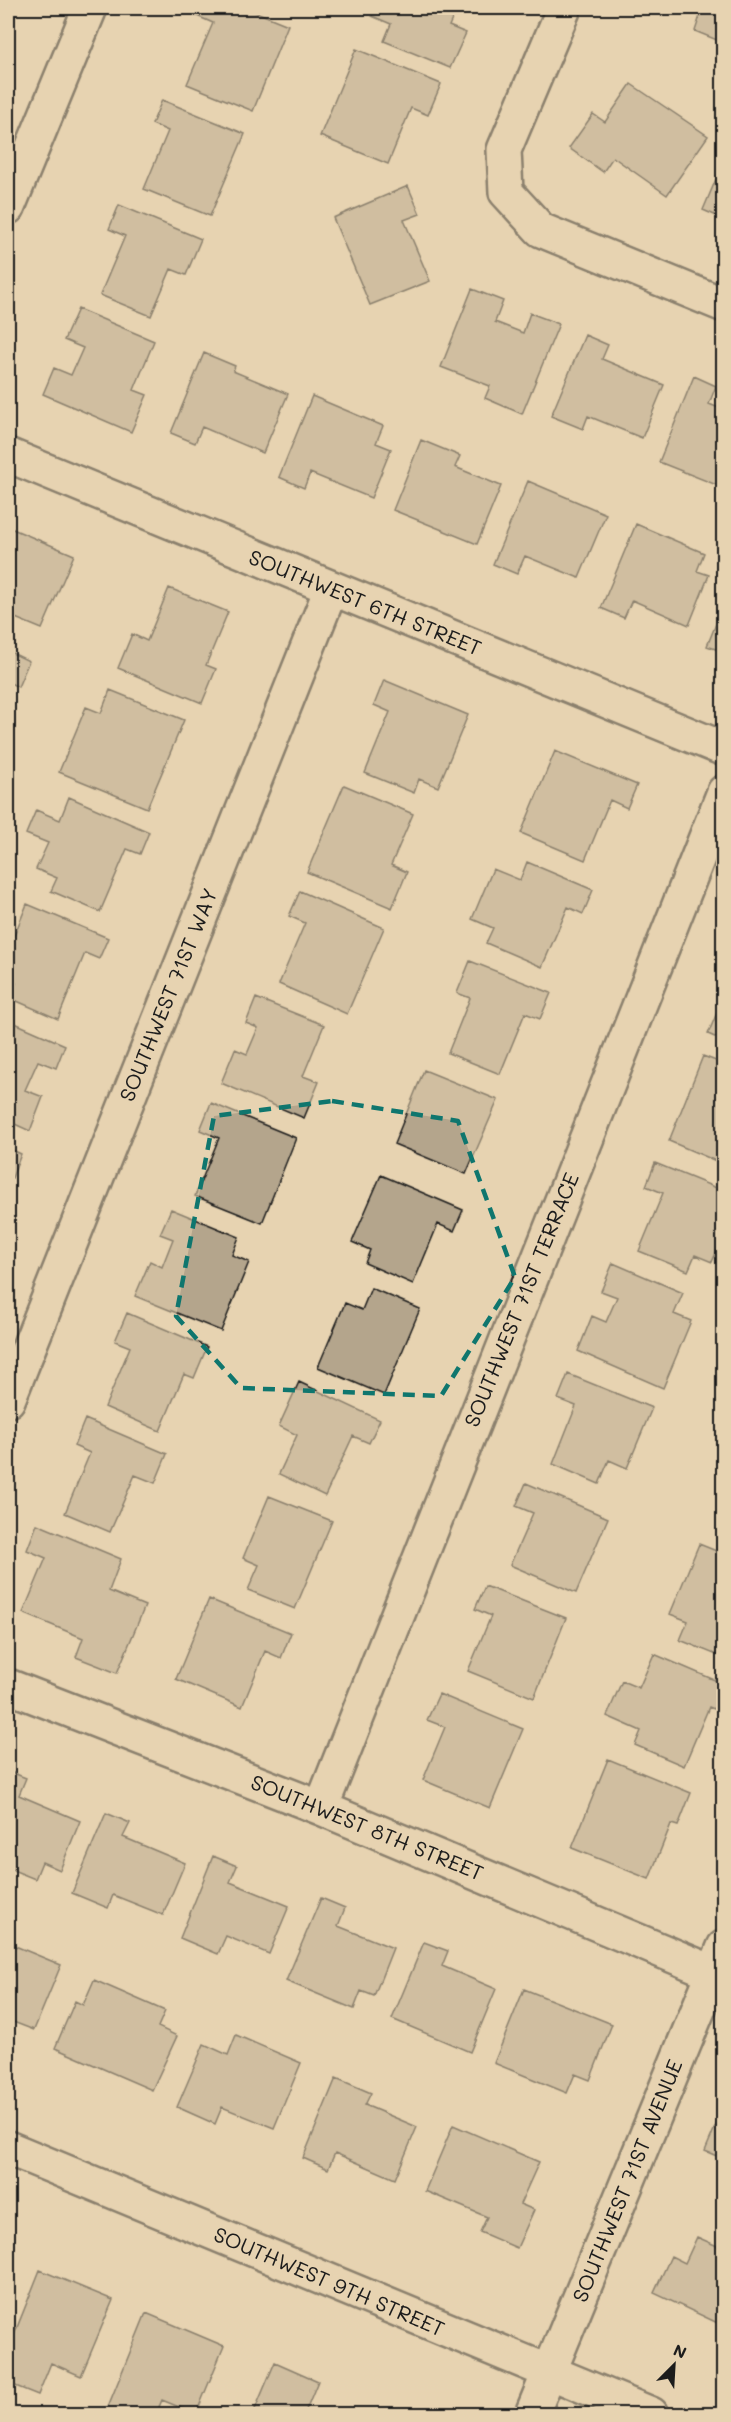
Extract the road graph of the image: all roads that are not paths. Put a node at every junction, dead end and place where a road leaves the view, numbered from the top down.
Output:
1 (90, 8) edge
2 (564, 8) edge
3 (8, 207) edge
4 (723, 305) edge
5 (8, 455) edge
6 (331, 589) junction
7 (723, 749) edge
8 (723, 792) edge
9 (8, 1400) edge
10 (8, 1686) edge
11 (321, 1808) junction
12 (720, 1965) edge
13 (8, 2148) edge
14 (549, 2373) junction
15 (532, 2415) edge
16 (651, 2415) edge

1 - 3 street
2 - 4 street
5 - 6 street, SOUTHWEST 6TH STREET
6 - 7 street, SOUTHWEST 6TH STREET
6 - 9 street, SOUTHWEST 71ST WAY
8 - 11 street, SOUTHWEST 71ST TERRACE
10 - 11 street, SOUTHWEST 8TH STREET
11 - 12 street, SOUTHWEST 8TH STREET
12 - 14 street, SOUTHWEST 71ST AVENUE
13 - 14 street, SOUTHWEST 9TH STREET
14 - 15 street, SOUTHWEST 71ST AVENUE
14 - 16 street, SOUTHWEST 9TH STREET

